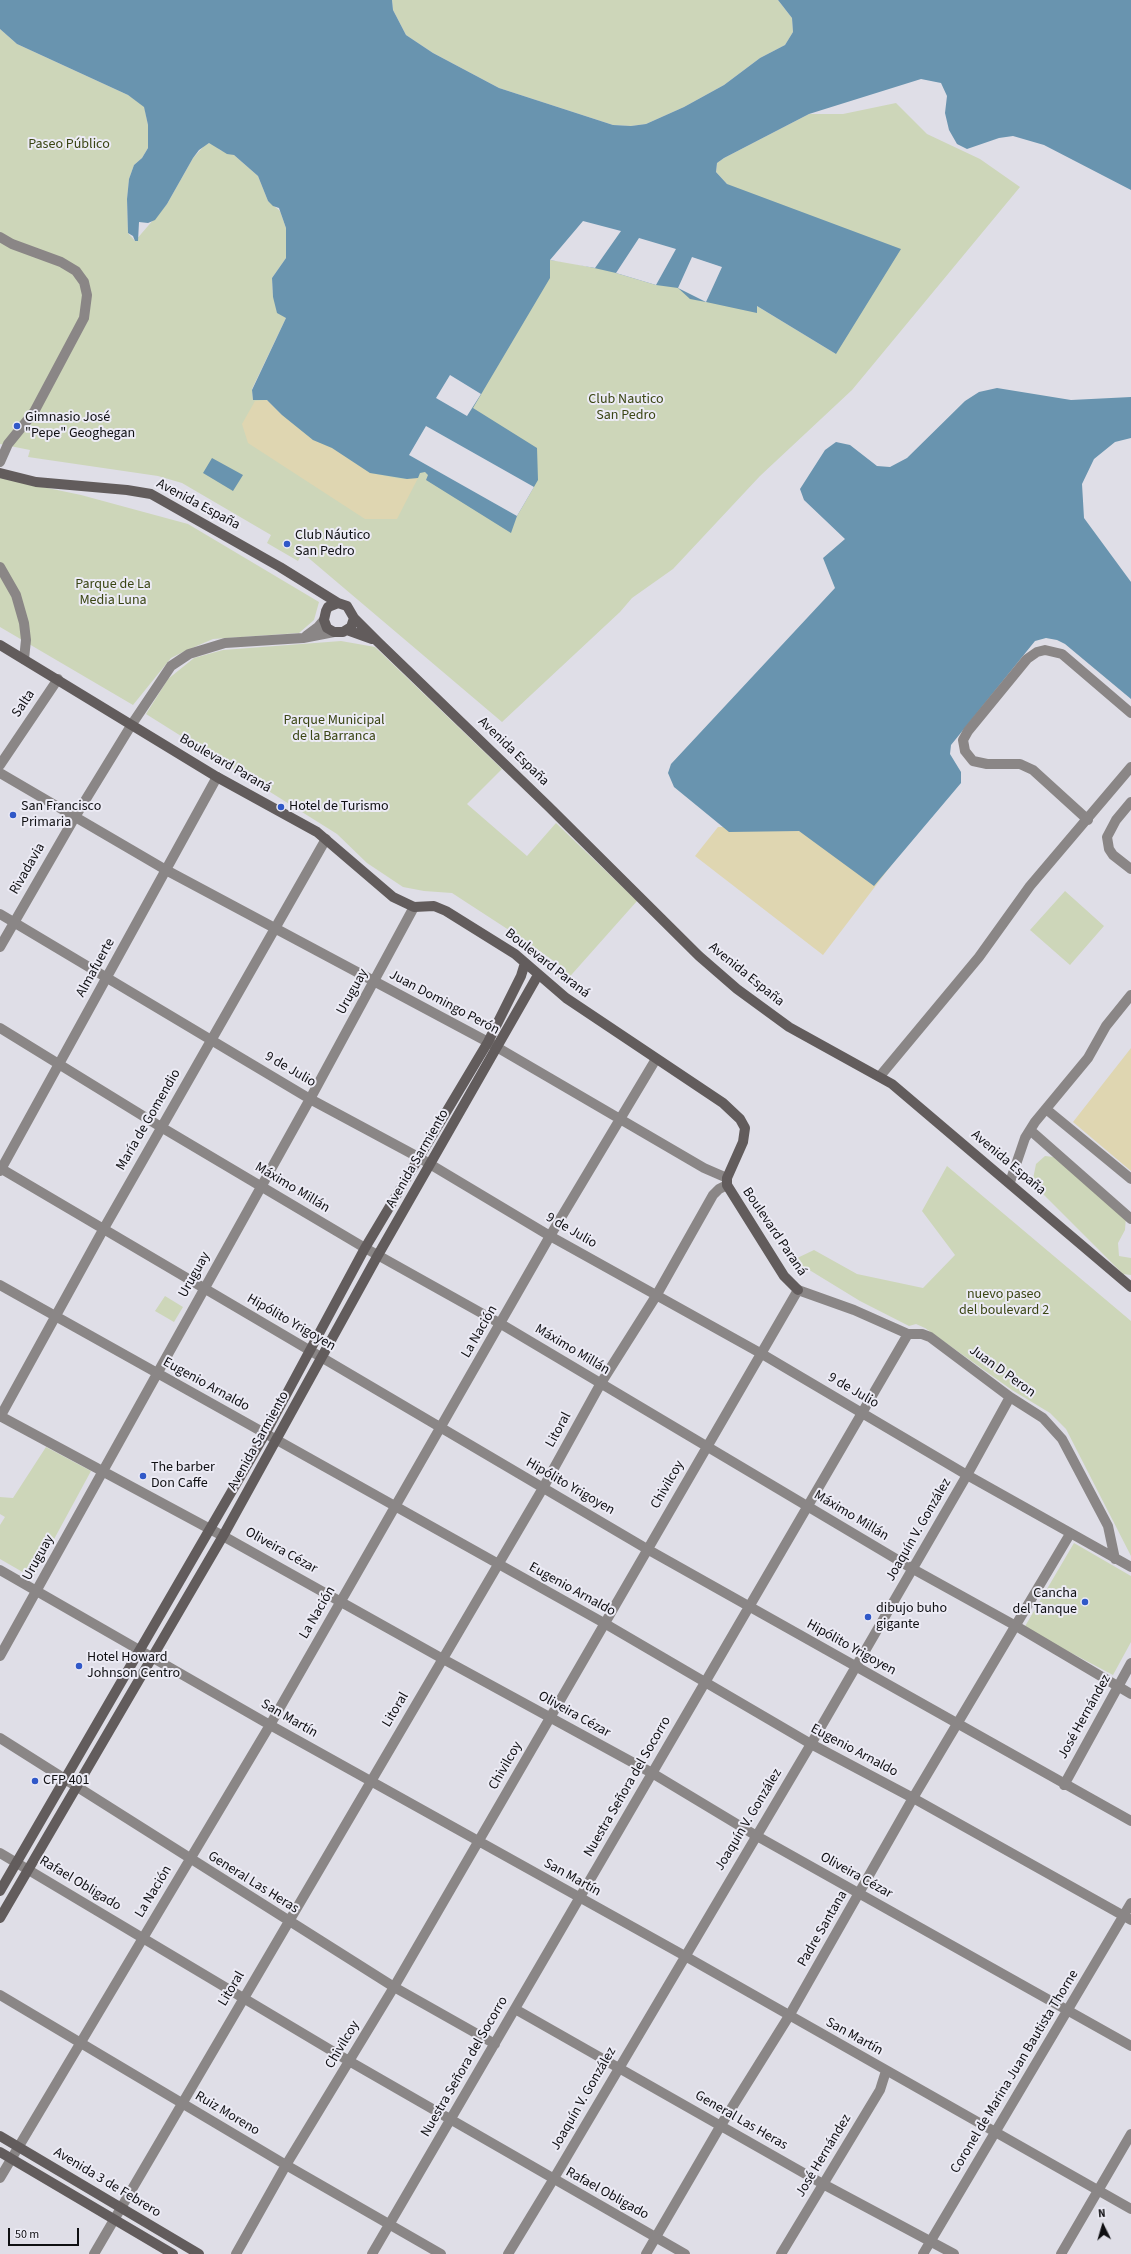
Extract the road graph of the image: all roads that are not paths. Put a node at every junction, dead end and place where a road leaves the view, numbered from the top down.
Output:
1 (0, 237) edge
2 (4, 442) edge
3 (0, 462) edge
4 (0, 472) edge
5 (0, 567) edge
6 (333, 605) junction
7 (354, 618) junction
8 (324, 620) junction
9 (347, 630) junction
10 (334, 632) junction
11 (303, 638) junction
12 (378, 642) junction
13 (0, 645) edge
14 (24, 659) junction
15 (58, 679) junction
16 (1131, 713) edge
17 (132, 724) junction
18 (0, 765) edge
19 (1131, 767) edge
20 (0, 773) edge
21 (217, 777) junction
22 (1131, 802) edge
23 (75, 817) junction
24 (1088, 820) junction
25 (326, 839) junction
26 (166, 870) junction
27 (1131, 870) edge
28 (414, 907) junction
29 (0, 914) edge
30 (14, 922) junction
31 (275, 927) junction
32 (0, 947) edge
33 (525, 963) junction
34 (538, 975) junction
35 (107, 977) junction
36 (375, 981) junction
37 (1131, 995) edge
38 (0, 1028) edge
39 (211, 1041) junction
40 (488, 1042) junction
41 (497, 1047) junction
42 (656, 1059) junction
43 (59, 1064) junction
44 (880, 1076) junction
45 (310, 1099) junction
46 (1046, 1109) junction
47 (619, 1119) junction
48 (161, 1127) junction
49 (1030, 1130) junction
50 (418, 1157) junction
51 (430, 1165) junction
52 (0, 1169) edge
53 (1131, 1179) edge
54 (727, 1182) junction
55 (1010, 1182) junction
56 (260, 1185) junction
57 (1131, 1219) edge
58 (103, 1230) junction
59 (550, 1236) junction
60 (365, 1248) junction
61 (378, 1255) junction
62 (0, 1285) edge
63 (1131, 1287) edge
64 (204, 1289) junction
65 (798, 1290) junction
66 (656, 1296) junction
67 (56, 1316) junction
68 (501, 1324) junction
69 (908, 1334) junction
70 (310, 1350) junction
71 (762, 1354) junction
72 (322, 1357) junction
73 (156, 1373) junction
74 (601, 1383) junction
75 (1010, 1397) junction
76 (861, 1412) junction
77 (0, 1416) edge
78 (441, 1428) junction
79 (265, 1434) junction
80 (276, 1440) junction
81 (706, 1447) junction
82 (103, 1473) junction
83 (967, 1475) junction
84 (543, 1488) junction
85 (394, 1506) junction
86 (807, 1506) junction
87 (210, 1528) junction
88 (1070, 1534) junction
89 (223, 1536) junction
90 (647, 1549) junction
91 (1115, 1558) junction
92 (498, 1565) junction
93 (1131, 1567) edge
94 (913, 1569) junction
95 (0, 1570) edge
96 (37, 1590) junction
97 (341, 1600) junction
98 (748, 1606) junction
99 (604, 1623) junction
100 (1016, 1626) junction
101 (141, 1650) junction
102 (0, 1656) edge
103 (153, 1656) junction
104 (443, 1659) junction
105 (1131, 1662) edge
106 (856, 1666) junction
107 (705, 1681) junction
108 (1118, 1687) junction
109 (1131, 1694) edge
110 (550, 1717) junction
111 (956, 1724) junction
112 (270, 1725) junction
113 (0, 1738) edge
114 (811, 1744) junction
115 (652, 1773) junction
116 (66, 1779) junction
117 (370, 1781) junction
118 (1064, 1785) junction
119 (76, 1787) junction
120 (913, 1798) junction
121 (1131, 1821) edge
122 (755, 1836) junction
123 (479, 1842) junction
124 (0, 1853) edge
125 (190, 1860) junction
126 (16, 1863) junction
127 (28, 1870) junction
128 (0, 1891) edge
129 (859, 1894) junction
130 (580, 1898) junction
131 (1131, 1903) edge
132 (0, 1918) edge
133 (1127, 1918) edge
134 (289, 1922) junction
135 (142, 1938) junction
136 (685, 1956) junction
137 (394, 1987) junction
138 (0, 1995) edge
139 (243, 1997) junction
140 (515, 2009) junction
141 (1069, 2010) junction
142 (789, 2016) junction
143 (81, 2042) junction
144 (495, 2044) junction
145 (1131, 2046) edge
146 (349, 2061) junction
147 (618, 2068) junction
148 (886, 2071) junction
149 (182, 2102) junction
150 (451, 2119) junction
151 (721, 2125) junction
152 (995, 2133) junction
153 (1131, 2134) edge
154 (0, 2136) edge
155 (18, 2147) junction
156 (0, 2152) edge
157 (11, 2159) junction
158 (286, 2165) junction
159 (0, 2178) edge
160 (553, 2180) junction
161 (823, 2184) junction
162 (1098, 2190) junction
163 (121, 2209) junction
164 (1131, 2209) edge
165 (114, 2220) junction
166 (389, 2225) junction
167 (655, 2238) junction
168 (930, 2241) junction
169 (94, 2254) edge
170 (173, 2254) edge
171 (199, 2254) edge
172 (236, 2254) edge
173 (372, 2254) edge
174 (441, 2254) edge
175 (508, 2254) edge
176 (646, 2254) edge
177 (685, 2254) edge
178 (781, 2254) edge
179 (923, 2254) edge
180 (954, 2254) edge
181 (1061, 2254) edge

1 - 2 street
2 - 3 street
4 - 6 main road, Avenida España
5 - 14 street
6 - 7 main road, Avenida España
6 - 8 main road
7 - 9 main road
7 - 12 main road, Avenida España
8 - 10 main road
8 - 11 street
9 - 10 main road, Avenida España
9 - 12 main road, Avenida España
10 - 11 street
11 - 17 street, Rivadavia
12 - 44 main road, Avenida España
13 - 14 main road, Boulevard Paraná
14 - 15 main road, Boulevard Paraná
15 - 17 main road, Boulevard Paraná
15 - 18 street, Salta
16 - 24 street
17 - 21 main road, Boulevard Paraná
17 - 23 street, Rivadavia
19 - 24 street
20 - 23 street, Juan Domingo Perón
21 - 25 main road, Boulevard Paraná
21 - 26 street, Almafuerte
22 - 27 street
23 - 26 street, Juan Domingo Perón
23 - 30 street, Rivadavia
24 - 44 street
25 - 28 main road, Boulevard Paraná
25 - 31 street, María de Gomendio
26 - 31 street, Juan Domingo Perón
26 - 35 street, Almafuerte
28 - 33 main road, Boulevard Paraná
28 - 36 street, Uruguay
29 - 30 street, 9 de Julio
30 - 32 street, Rivadavia
30 - 35 street, 9 de Julio
31 - 36 street, Juan Domingo Perón
31 - 39 street, María de Gomendio
33 - 34 main road, Boulevard Paraná
33 - 40 main road, Avenida Sarmiento
34 - 41 main road, Avenida Sarmiento
34 - 42 main road, Boulevard Paraná
35 - 39 street, 9 de Julio
35 - 43 street, Almafuerte
36 - 40 street, Juan Domingo Perón
36 - 45 street, Uruguay
37 - 46 street
38 - 43 street, Máximo Millán
39 - 45 street, 9 de Julio
39 - 48 street, María de Gomendio
40 - 41 street, Juan Domingo Perón
40 - 50 main road, Avenida Sarmiento
41 - 47 street, Juan Domingo Perón
41 - 51 main road, Avenida Sarmiento
42 - 47 street, La Nación
42 - 54 main road, Boulevard Paraná
43 - 48 street, Máximo Millán
43 - 52 street, Almafuerte
44 - 55 main road, Avenida España
45 - 50 street, 9 de Julio
45 - 56 street, Uruguay
46 - 49 street
46 - 53 street
47 - 54 street, Juan Domingo Perón
47 - 59 street, La Nación
48 - 56 street, Máximo Millán
48 - 58 street, María de Gomendio
49 - 55 street
49 - 57 street
50 - 51 street, 9 de Julio
50 - 60 main road, Avenida Sarmiento
51 - 59 street, 9 de Julio
51 - 61 main road, Avenida Sarmiento
52 - 58 street, Hipólito Yrigoyen
54 - 65 main road, Boulevard Paraná
54 - 66 street, Litoral
55 - 63 main road, Avenida España
56 - 60 street, Máximo Millán
56 - 64 street, Uruguay
58 - 64 street, Hipólito Yrigoyen
58 - 67 street, María de Gomendio
59 - 66 street, 9 de Julio
59 - 68 street, La Nación
60 - 61 street, Máximo Millán
60 - 70 main road, Avenida Sarmiento
61 - 68 street, Máximo Millán
61 - 72 main road, Avenida Sarmiento
62 - 67 street, Eugenio Arnaldo
64 - 70 street, Hipólito Yrigoyen
64 - 73 street, Uruguay
65 - 69 street, Juan D Peron
65 - 71 street, Chivilcoy
66 - 71 street, 9 de Julio
66 - 74 street, Litoral
67 - 73 street, Eugenio Arnaldo
67 - 77 street, María de Gomendio
68 - 74 street, Máximo Millán
68 - 78 street, La Nación
69 - 75 street, Juan D Peron
69 - 76 street, Nuestra Señora del Socorro
70 - 72 street, Hipólito Yrigoyen
70 - 79 main road, Avenida Sarmiento
71 - 76 street, 9 de Julio
71 - 81 street, Chivilcoy
72 - 78 street, Hipólito Yrigoyen
72 - 80 main road, Avenida Sarmiento
73 - 79 street, Eugenio Arnaldo
73 - 82 street, Uruguay
74 - 81 street, Máximo Millán
74 - 84 street, Litoral
75 - 83 street, Joaquín V. González
75 - 91 street, Juan D Peron
76 - 83 street, 9 de Julio
76 - 86 street, Nuestra Señora del Socorro
77 - 82 street, Oliveira Cézar
78 - 84 street, Hipólito Yrigoyen
78 - 85 street, La Nación
79 - 80 street, Eugenio Arnaldo
79 - 87 main road, Avenida Sarmiento
80 - 85 street, Eugenio Arnaldo
80 - 89 main road, Avenida Sarmiento
81 - 86 street, Máximo Millán
81 - 90 street, Chivilcoy
82 - 87 street, Oliveira Cézar
82 - 96 street, Uruguay
83 - 88 street, 9 de Julio
83 - 94 street, Joaquín V. González
84 - 90 street, Hipólito Yrigoyen
84 - 92 street, Litoral
85 - 92 street, Eugenio Arnaldo
85 - 97 street, La Nación
86 - 94 street, Máximo Millán
86 - 98 street, Nuestra Señora del Socorro
87 - 89 street, Oliveira Cézar
87 - 101 main road, Avenida Sarmiento
88 - 91 street, 9 de Julio
88 - 100 street, Padre Santana
89 - 97 street, Oliveira Cézar
89 - 103 main road, Avenida Sarmiento
90 - 98 street, Hipólito Yrigoyen
90 - 99 street, Chivilcoy
91 - 93 street, 9 de Julio
92 - 99 street, Eugenio Arnaldo
92 - 104 street, Litoral
94 - 100 street, Máximo Millán
94 - 106 street, Joaquín V. González
95 - 96 street, San Martín
96 - 101 street, San Martín
96 - 102 street, Uruguay
97 - 104 street, Oliveira Cézar
97 - 112 street, La Nación
98 - 106 street, Hipólito Yrigoyen
98 - 107 street, Nuestra Señora del Socorro
99 - 107 street, Eugenio Arnaldo
99 - 110 street, Chivilcoy
100 - 108 street, Máximo Millán
100 - 111 street, Padre Santana
101 - 103 street, San Martín
101 - 116 main road, Avenida Sarmiento
103 - 112 street, San Martín
103 - 119 main road, Avenida Sarmiento
104 - 110 street, Oliveira Cézar
104 - 117 street, Litoral
105 - 108 street, José Hernández
106 - 111 street, Hipólito Yrigoyen
106 - 114 street, Joaquín V. González
107 - 114 street, Eugenio Arnaldo
107 - 115 street, Nuestra Señora del Socorro
108 - 109 street, Máximo Millán
108 - 118 street, José Hernández
110 - 115 street, Oliveira Cézar
110 - 123 street, Chivilcoy
111 - 118 street, Hipólito Yrigoyen
111 - 120 street, Padre Santana
112 - 117 street, San Martín
112 - 125 street, La Nación
113 - 116 street, General Las Heras
114 - 120 street, Eugenio Arnaldo
114 - 122 street, Joaquín V. González
115 - 122 street, Oliveira Cézar
115 - 130 street, Nuestra Señora del Socorro
116 - 119 street, General Las Heras
116 - 126 main road, Avenida Sarmiento
117 - 123 street, San Martín
117 - 134 street, Litoral
118 - 121 street, Hipólito Yrigoyen
119 - 125 street, General Las Heras
119 - 127 main road, Avenida Sarmiento
120 - 129 street, Padre Santana
120 - 133 street, Eugenio Arnaldo
122 - 129 street, Oliveira Cézar
122 - 136 street, Joaquín V. González
123 - 130 street, San Martín
123 - 137 street, Chivilcoy
124 - 126 street, Rafael Obligado
125 - 134 street, General Las Heras
125 - 135 street, La Nación
126 - 127 street, Rafael Obligado
126 - 128 main road, Avenida Sarmiento
127 - 132 main road, Avenida Sarmiento
127 - 135 street, Rafael Obligado
129 - 141 street, Oliveira Cézar
129 - 142 street, Padre Santana
130 - 136 street, San Martín
130 - 140 street, Nuestra Señora del Socorro
131 - 133 street, Coronel de Marina Juan Bautista Thorne
133 - 141 street, Coronel de Marina Juan Bautista Thorne
134 - 137 street, General Las Heras
134 - 139 street, Litoral
135 - 139 street, Rafael Obligado
135 - 143 street, La Nación
136 - 142 street, San Martín
136 - 147 street, Joaquín V. González
137 - 144 street, General Las Heras
137 - 146 street, Chivilcoy
138 - 143 street, Ruiz Moreno
139 - 146 street, Rafael Obligado
139 - 149 street, Litoral
140 - 144 street, Nuestra Señora del Socorro
140 - 147 street, General Las Heras
141 - 145 street, Oliveira Cézar
141 - 152 street, Coronel de Marina Juan Bautista Thorne
142 - 148 street, San Martín
142 - 151 street, Padre Santana
143 - 149 street, Ruiz Moreno
143 - 155 street, La Nación
144 - 150 street, Nuestra Señora del Socorro
146 - 150 street, Rafael Obligado
146 - 158 street, Chivilcoy
147 - 151 street, General Las Heras
147 - 160 street, Joaquín V. González
148 - 152 street, San Martín
148 - 161 street, José Hernández
149 - 158 street, Ruiz Moreno
149 - 163 street, Litoral
150 - 160 street, Rafael Obligado
150 - 166 street, Nuestra Señora del Socorro
151 - 161 street, General Las Heras
151 - 167 street, Padre Santana
152 - 162 street, San Martín
152 - 168 street, Coronel de Marina Juan Bautista Thorne
153 - 162 street
154 - 155 main road, Avenida 3 de Febrero
155 - 157 street, La Nación
155 - 163 main road, Avenida 3 de Febrero
156 - 157 main road, Avenida 3 de Febrero
157 - 159 street, La Nación
157 - 165 main road, Avenida 3 de Febrero
158 - 166 street, Ruiz Moreno
158 - 172 street, Chivilcoy
160 - 167 street, Rafael Obligado
160 - 175 street, Joaquín V. González
161 - 168 street, General Las Heras
161 - 178 street, José Hernández
162 - 164 street, San Martín
162 - 181 street
163 - 165 street, Litoral
163 - 171 main road, Avenida 3 de Febrero
165 - 169 street, Litoral
165 - 170 main road, Avenida 3 de Febrero
166 - 173 street, Nuestra Señora del Socorro
166 - 174 street, Ruiz Moreno
167 - 176 street, Padre Santana
167 - 177 street, Rafael Obligado
168 - 179 street, Coronel de Marina Juan Bautista Thorne
168 - 180 street, General Las Heras

